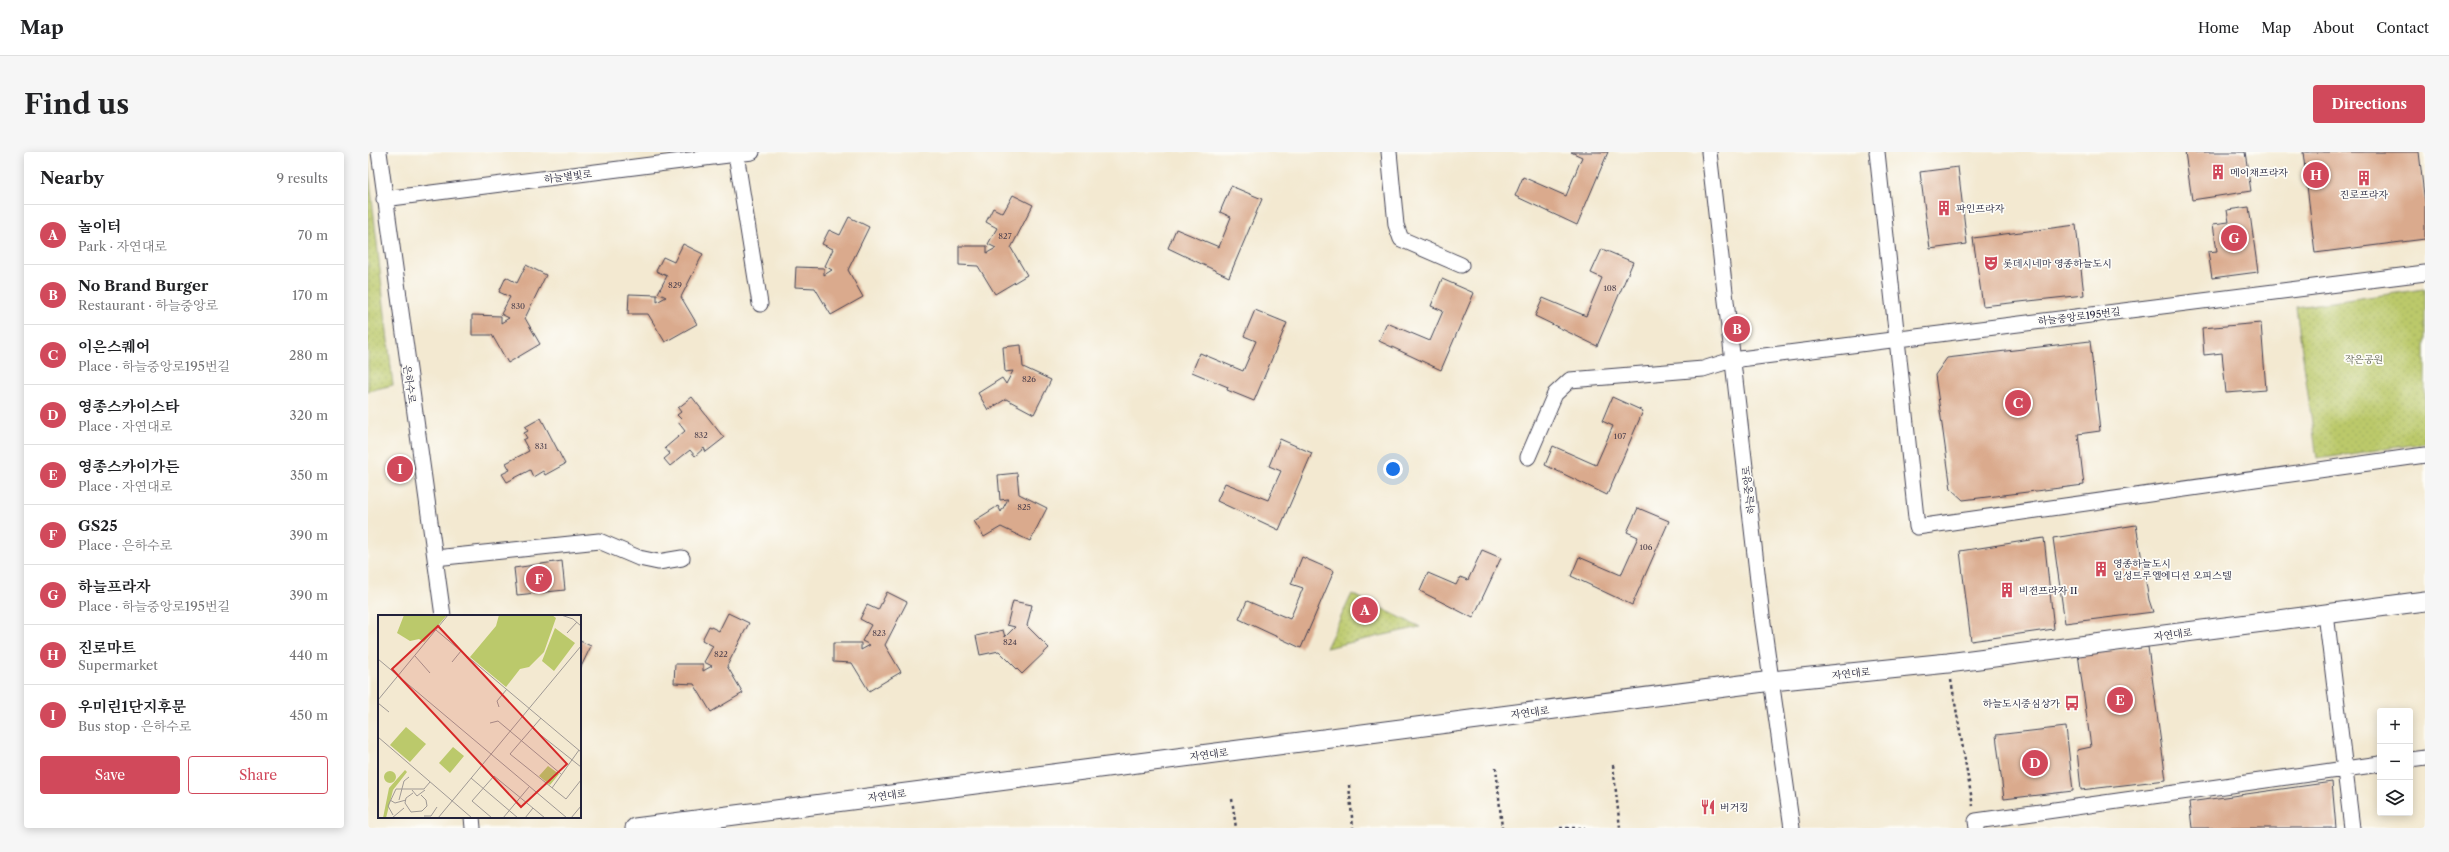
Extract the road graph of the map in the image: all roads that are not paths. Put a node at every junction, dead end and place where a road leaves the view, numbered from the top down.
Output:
1 (379, 152) edge
2 (752, 152) edge
3 (1389, 152) edge
4 (1709, 152) edge
5 (1881, 153) edge
6 (736, 154) junction
7 (384, 199) junction
8 (1461, 265) dead end
9 (2425, 273) edge
10 (760, 304) dead end
11 (1897, 339) junction
12 (1732, 360) junction
13 (2425, 455) edge
14 (1528, 456) dead end
15 (435, 558) junction
16 (682, 558) dead end
17 (2425, 601) edge
18 (2326, 614) junction
19 (443, 615) edge
20 (1772, 681) junction
21 (2425, 758) edge
22 (2413, 760) edge
23 (2377, 764) edge
24 (2344, 769) junction
25 (472, 818) edge
26 (1976, 824) edge
27 (473, 828) edge
28 (635, 828) edge
29 (1792, 828) edge
30 (2352, 828) edge

1 - 7 street, 은하수로
2 - 6 street, 하늘별빛로
3 - 8 street
4 - 12 street, 하늘중앙로
5 - 11 street
6 - 7 street, 하늘별빛로
6 - 10 street
7 - 15 street, 은하수로
9 - 11 street, 하늘중앙로195번길
11 - 12 street, 하늘중앙로195번길
11 - 13 street
12 - 14 street, 하늘중앙로195번길
12 - 20 street, 하늘중앙로
15 - 16 street
15 - 19 street, 은하수로
17 - 18 main road, 자연대로
18 - 20 main road, 자연대로
18 - 24 street
20 - 28 main road, 자연대로
20 - 29 street, 하늘중앙로
21 - 22 street
23 - 24 street
24 - 26 street
24 - 30 street
25 - 27 street

